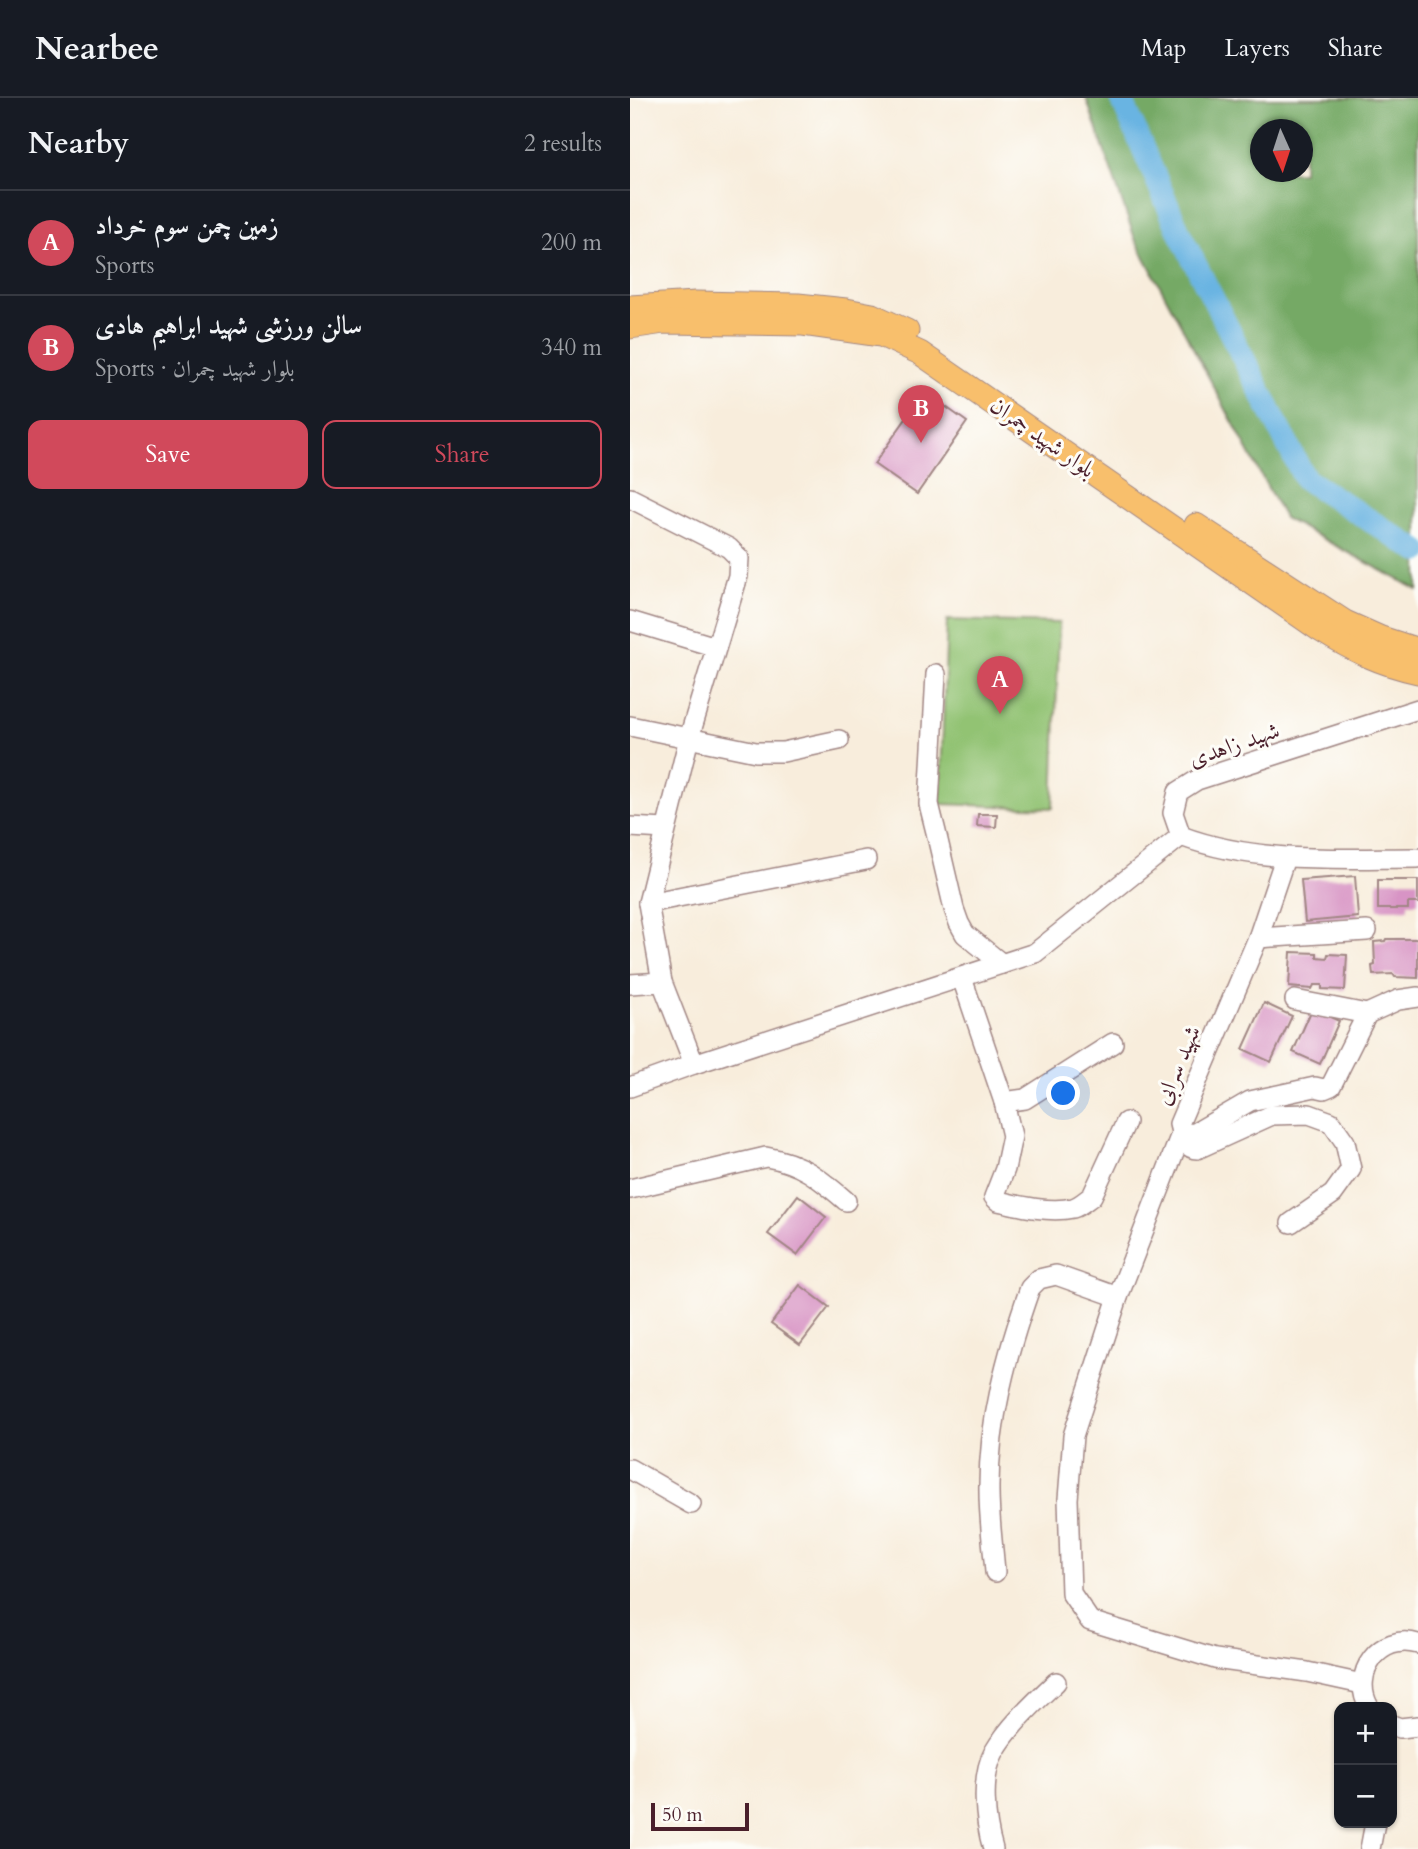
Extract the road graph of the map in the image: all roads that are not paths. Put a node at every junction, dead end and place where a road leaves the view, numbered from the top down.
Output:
1 (630, 307) edge
2 (630, 327) edge
3 (630, 498) edge
4 (630, 621) edge
5 (716, 647) junction
6 (1418, 650) edge
7 (1418, 672) edge
8 (936, 674) dead end
9 (1418, 709) edge
10 (630, 726) edge
11 (689, 738) junction
12 (839, 740) dead end
13 (630, 827) edge
14 (664, 829) junction
15 (1181, 836) junction
16 (1285, 858) junction
17 (1418, 858) edge
18 (866, 860) dead end
19 (648, 903) junction
20 (1367, 931) dead end
21 (1258, 938) junction
22 (1002, 964) junction
23 (962, 978) junction
24 (662, 982) junction
25 (630, 984) edge
26 (1418, 997) edge
27 (1295, 1000) dead end
28 (1367, 1014) junction
29 (1112, 1043) dead end
30 (694, 1064) junction
31 (630, 1087) edge
32 (1004, 1102) junction
33 (1126, 1122) dead end
34 (1181, 1134) junction
35 (630, 1189) edge
36 (846, 1201) dead end
37 (1291, 1223) dead end
38 (1118, 1297) junction
39 (630, 1469) edge
40 (691, 1504) dead end
41 (995, 1572) dead end
42 (1418, 1644) edge
43 (1056, 1682) dead end
44 (1362, 1684) junction
45 (1367, 1702) edge
46 (1418, 1726) edge
47 (1397, 1727) edge
48 (1374, 1828) edge
49 (993, 1849) edge
50 (1370, 1849) edge

1 - 6 main road, بلوار شهید چمران
2 - 7 main road, بلوار شهید چمران
3 - 5 street
4 - 5 street
5 - 11 street
8 - 22 street
9 - 15 street, شهید زاهدی
10 - 11 street
11 - 12 street
11 - 14 street
13 - 14 street
14 - 19 street
15 - 16 street
15 - 22 street
16 - 17 street
16 - 21 street, شهید سرابی
18 - 19 street
19 - 24 street
20 - 21 street
21 - 34 street, شهید سرابی
22 - 23 street
23 - 30 street
23 - 32 street
24 - 25 street
24 - 30 street
26 - 28 street
27 - 28 street
28 - 34 street, شهید سرابی
29 - 32 street
30 - 31 street
32 - 33 street
34 - 37 street
34 - 38 street
35 - 36 street
38 - 41 street
38 - 44 street
39 - 40 street
42 - 44 street
43 - 49 street
44 - 45 street
46 - 47 street
48 - 50 street

